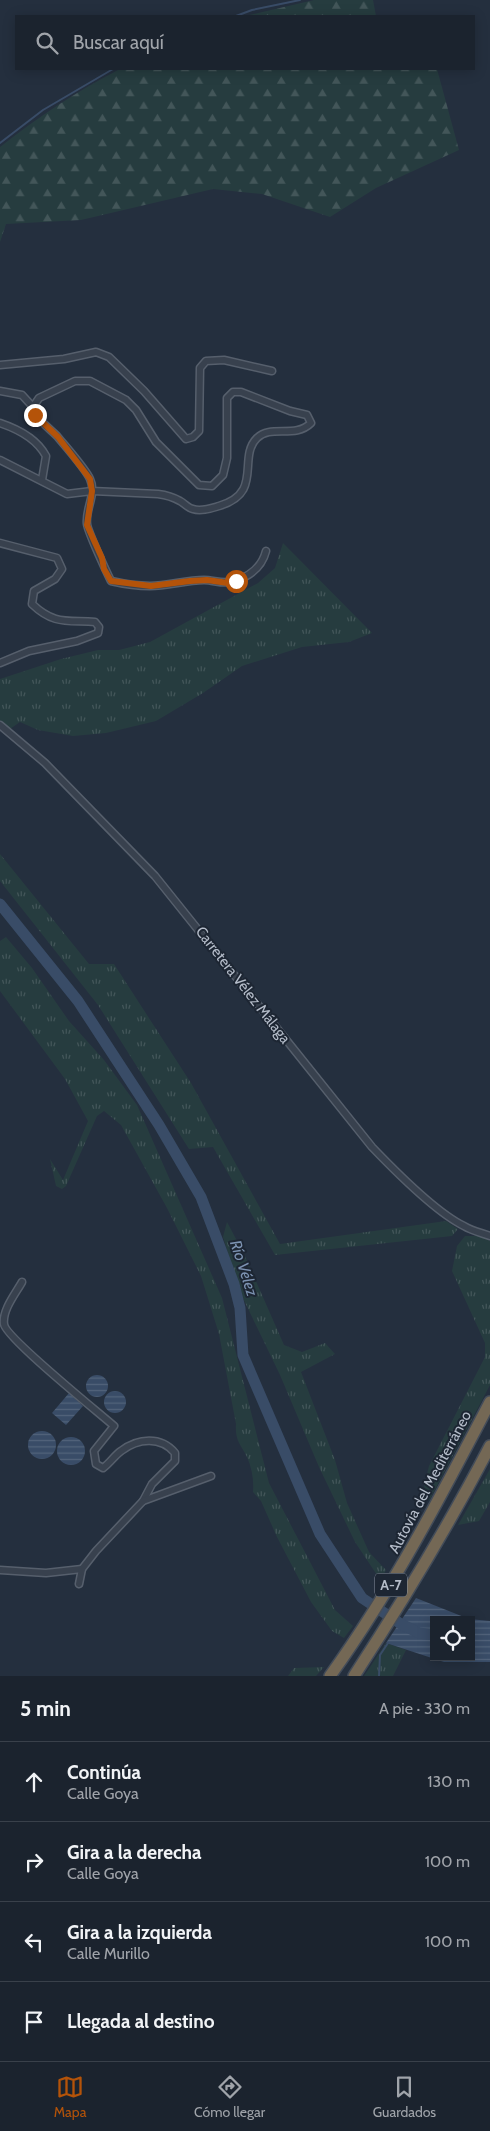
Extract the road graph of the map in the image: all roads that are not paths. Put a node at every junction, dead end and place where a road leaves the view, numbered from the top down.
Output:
1 (0, 365) edge
2 (272, 371) dead end
3 (0, 391) edge
4 (33, 407) junction
5 (0, 423) edge
6 (0, 460) edge
7 (42, 480) junction
8 (92, 491) junction
9 (0, 543) edge
10 (266, 551) dead end
11 (0, 663) edge
12 (0, 725) edge
13 (490, 1236) edge
14 (22, 1282) dead end
15 (490, 1402) edge
16 (490, 1446) edge
17 (211, 1476) dead end
18 (144, 1501) junction
19 (82, 1569) junction
20 (0, 1570) edge
21 (79, 1584) dead end
22 (332, 1673) edge
23 (354, 1676) edge

1 - 2 street
3 - 4 street
4 - 8 street
4 - 8 street
5 - 7 street
6 - 7 street
7 - 8 street
8 - 10 street
9 - 11 street
12 - 13 street, Carretera Vélez Málaga
14 - 18 street
15 - 22 highway, Autovía del Mediterráneo / A-7
16 - 23 highway, A-7
17 - 18 street
18 - 19 street
19 - 20 street
19 - 21 street

